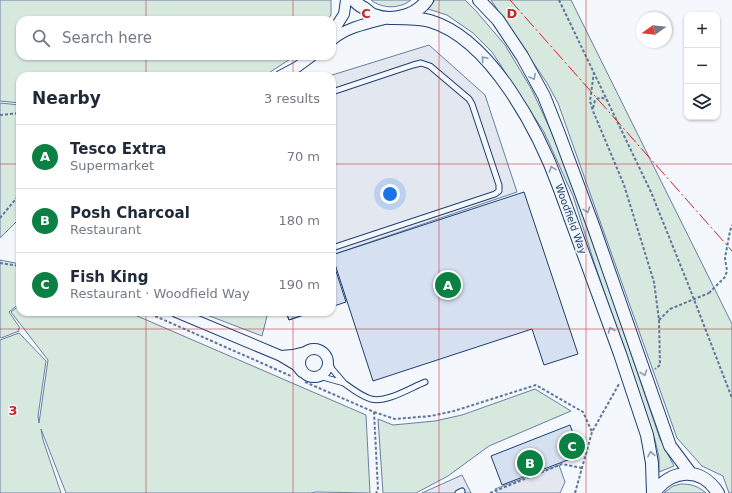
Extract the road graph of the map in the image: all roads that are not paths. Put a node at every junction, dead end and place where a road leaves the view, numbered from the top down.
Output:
1 (346, 0) edge
2 (354, 0) edge
3 (427, 0) edge
4 (479, 0) edge
5 (391, 18) junction
6 (336, 27) edge
7 (336, 36) edge
8 (307, 60) edge
9 (288, 72) edge
10 (336, 91) edge
11 (336, 247) edge
12 (186, 316) edge
13 (305, 352) junction
14 (281, 356) junction
15 (328, 360) junction
16 (319, 376) junction
17 (300, 377) junction
18 (425, 382) dead end
19 (344, 383) junction
20 (691, 474) junction
21 (653, 493) edge
22 (718, 493) edge

1 - 6 street
2 - 5 street, Woodfield Way
3 - 5 street
4 -> 20 street, Woodfield Way
5 - 7 street
21 -> 5 street, Woodfield Way
8 - 9 street
10 - 11 lane
12 - 14 street
13 - 14 street
13 - 15 street
13 - 17 street
14 - 17 street
15 - 16 street
15 - 19 lane
16 - 17 street
16 - 19 lane
18 - 19 lane
20 - 21 street
20 - 22 street

